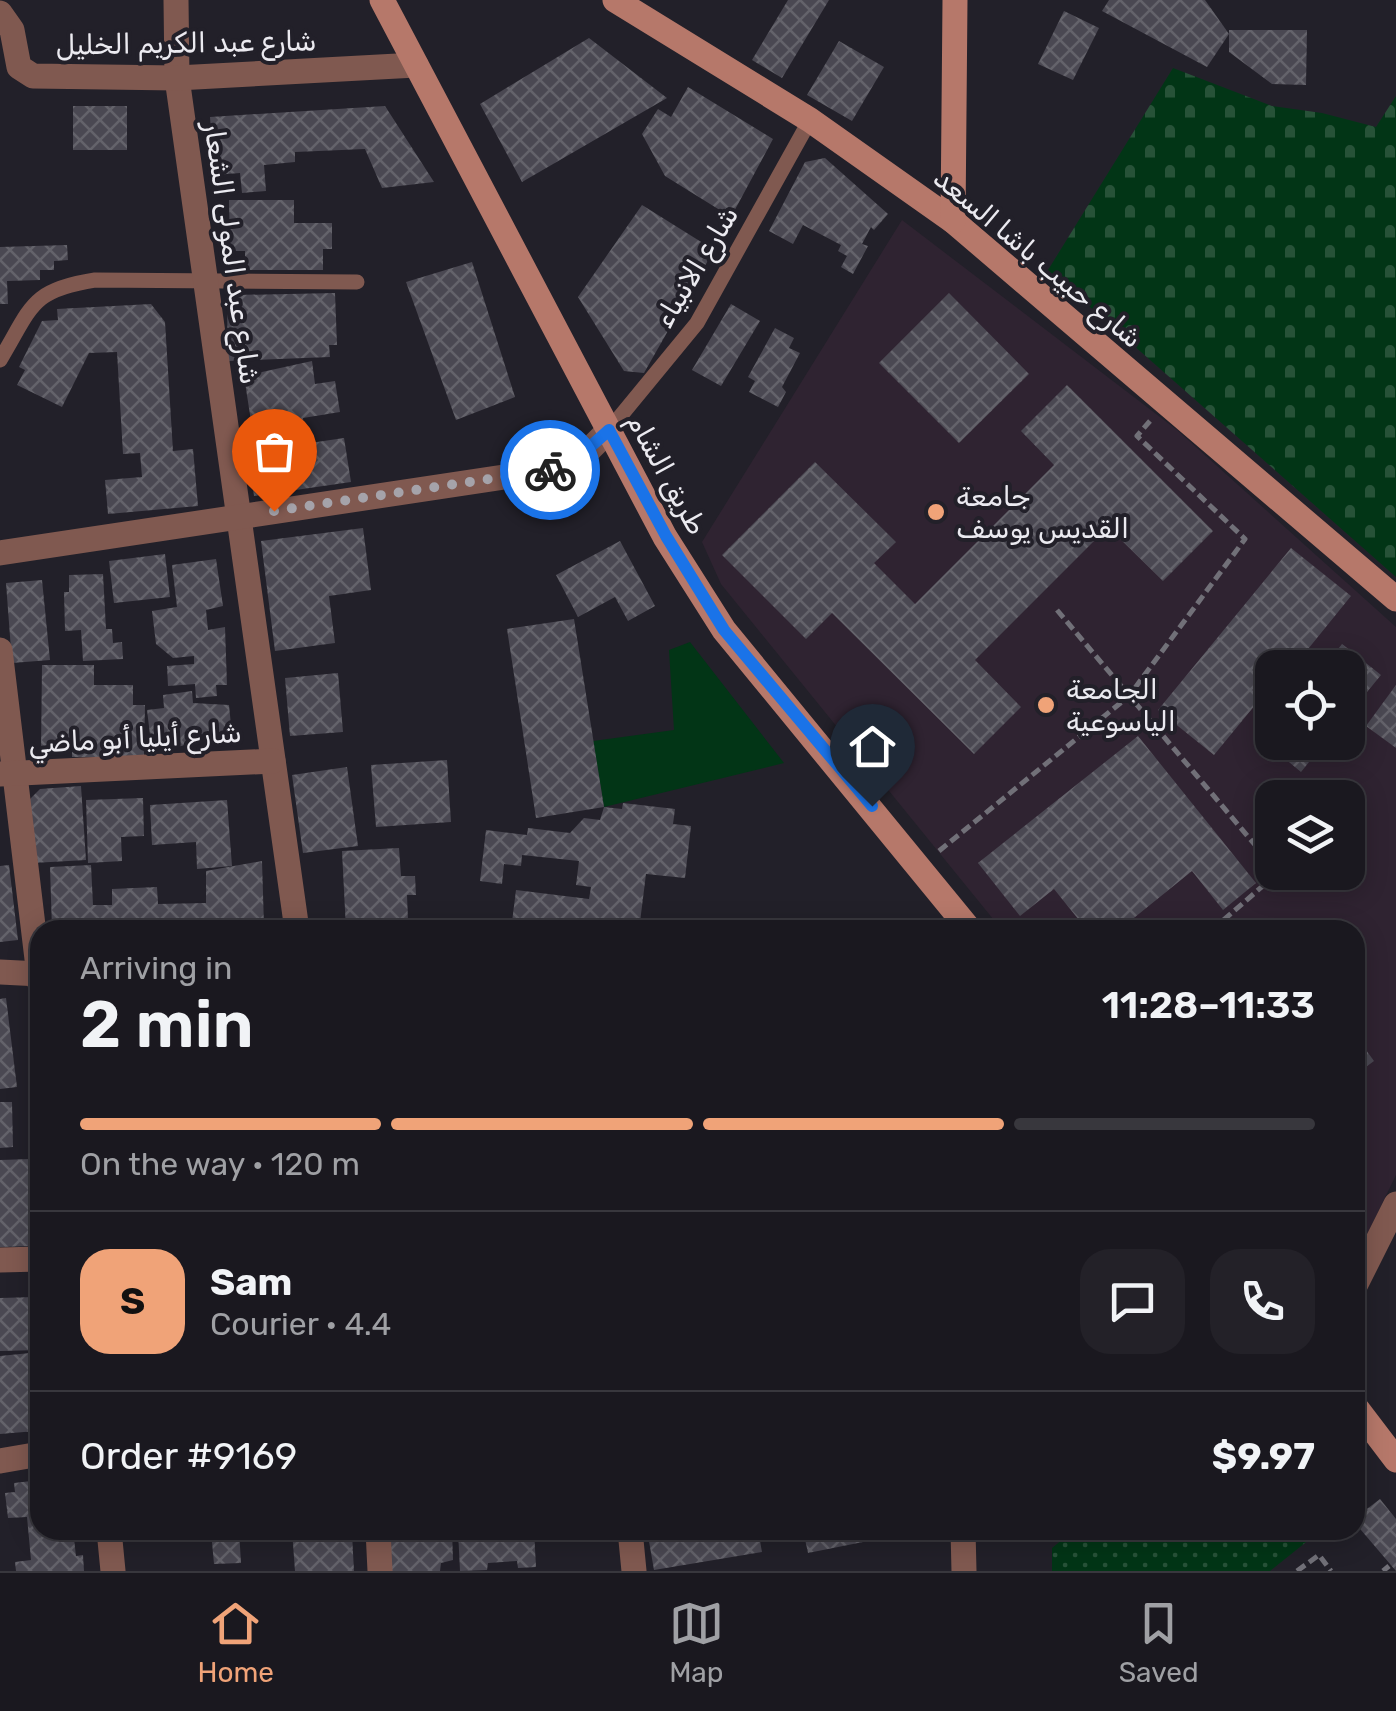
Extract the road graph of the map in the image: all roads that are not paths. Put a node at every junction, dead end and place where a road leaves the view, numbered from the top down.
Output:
1 (176, 0) edge
2 (382, 0) edge
3 (615, 0) edge
4 (954, 0) edge
5 (0, 13) edge
6 (416, 65) junction
7 (177, 78) junction
8 (810, 120) junction
9 (953, 221) junction
10 (205, 280) junction
11 (357, 282) dead end
12 (0, 360) edge
13 (609, 430) junction
14 (238, 516) junction
15 (0, 553) edge
16 (1396, 599) edge
17 (0, 650) edge
18 (274, 761) junction
19 (6, 774) edge
20 (30, 920) edge
21 (296, 920) edge
22 (962, 920) edge
23 (0, 972) edge
24 (30, 976) edge
25 (1396, 1204) edge
26 (30, 1259) edge
27 (0, 1260) edge
28 (1365, 1266) edge
29 (1365, 1419) edge
30 (30, 1456) edge
31 (1396, 1460) edge
32 (0, 1461) edge
33 (110, 1540) edge
34 (378, 1540) edge
35 (631, 1540) edge
36 (963, 1540) edge
37 (113, 1571) edge
38 (380, 1571) edge
39 (634, 1571) edge
40 (964, 1571) edge

1 - 7 street, شارع عبد المولى الشعار
2 - 6 street, طريق الشام
3 - 8 street, شارع حبيب باشا السعد
4 - 9 street
5 - 7 street, شارع عبد الكريم الخليل
6 - 7 street, شارع عبد الكريم الخليل
6 - 13 street, طريق الشام
7 - 10 street, شارع عبد المولى الشعار
8 - 9 street, شارع حبيب باشا السعد
8 - 13 lane, شارع الانبياء
9 - 16 street, شارع حبيب باشا السعد
10 - 11 lane
10 - 12 lane
10 - 14 street, شارع عبد المولى الشعار
13 - 14 street
13 - 22 street, طريق الشام
14 - 15 street
14 - 18 street, شارع عبد المولى الشعار
17 - 19 street
18 - 19 street, شارع أيليا أبو ماضي
18 - 21 street, شارع عبد المولى الشعار
19 - 20 street
23 - 24 street
25 - 28 street
26 - 27 street
29 - 31 street
30 - 32 street
33 - 37 street
34 - 38 street
35 - 39 street
36 - 40 street

